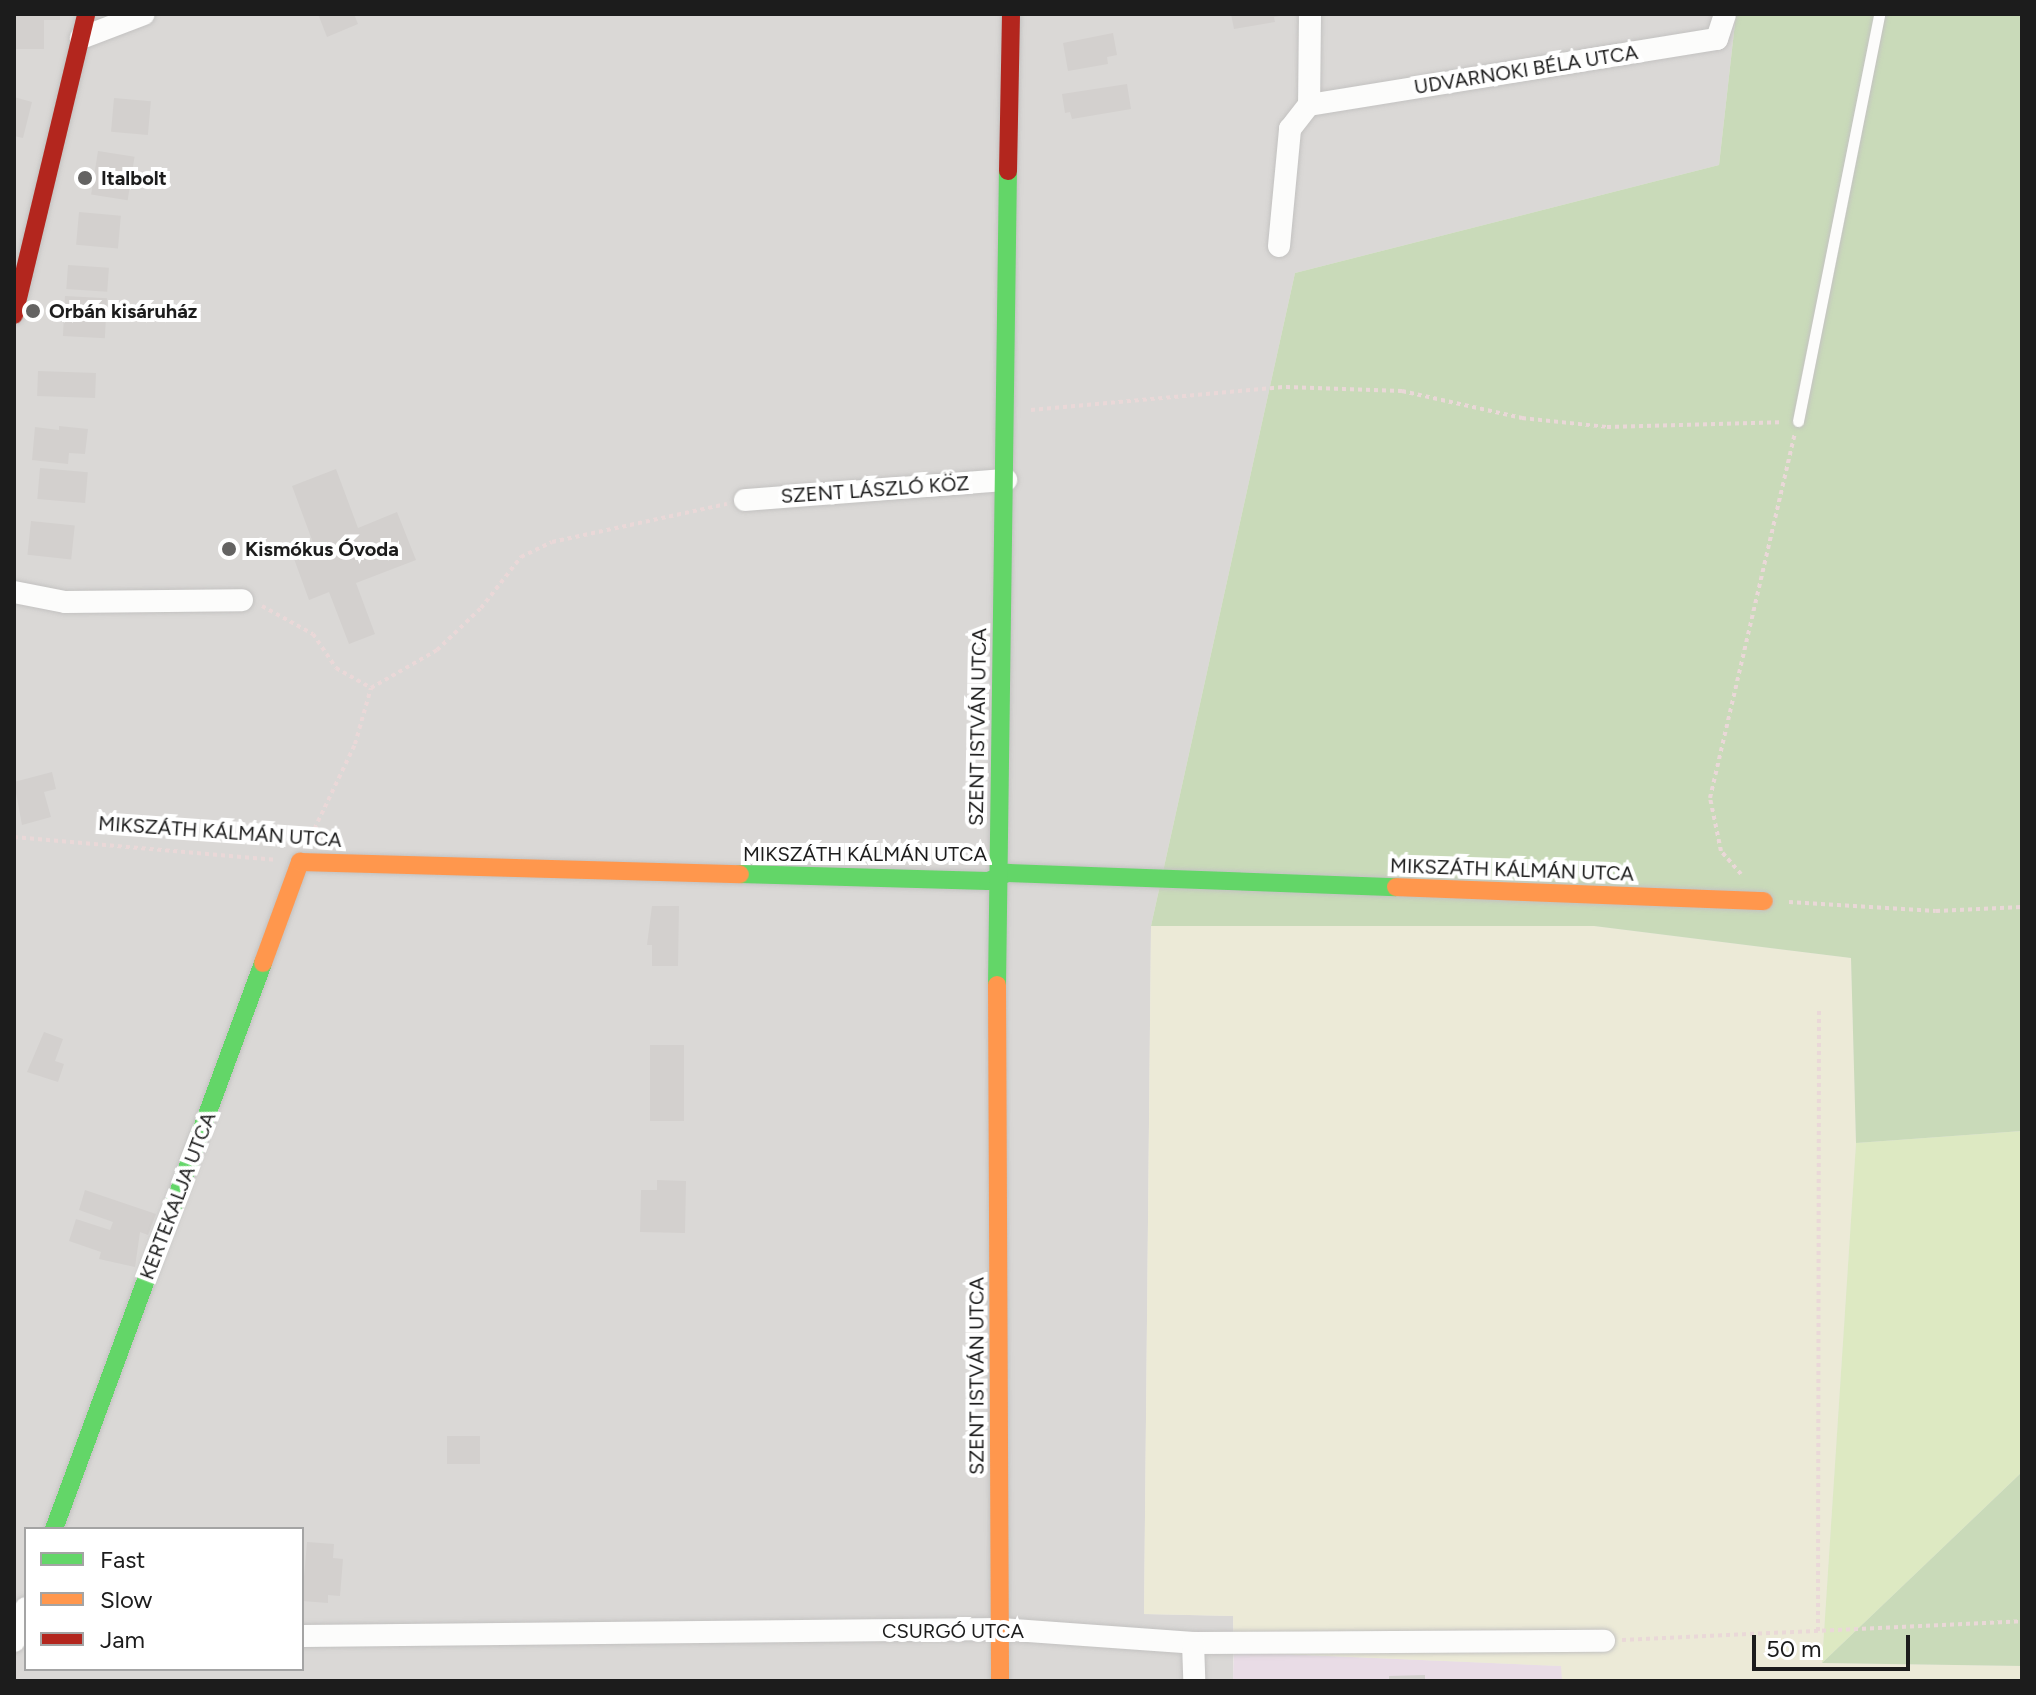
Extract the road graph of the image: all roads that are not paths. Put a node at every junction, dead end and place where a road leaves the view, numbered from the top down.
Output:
1 (86, 14) edge
2 (144, 14) edge
3 (1011, 14) edge
4 (1310, 14) edge
5 (1725, 14) edge
6 (1879, 14) edge
7 (81, 38) junction
8 (1309, 105) junction
9 (1279, 246) dead end
10 (14, 315) edge
11 (1798, 421) road end
12 (1006, 480) junction
13 (745, 500) road end
14 (14, 592) edge
15 (242, 600) road end
16 (300, 862) joint
17 (997, 877) junction
18 (1764, 901) road end
19 (55, 1527) edge
20 (24, 1614) edge
21 (1000, 1629) junction
22 (304, 1636) edge
23 (14, 1641) edge
24 (1604, 1641) road end
25 (1193, 1643) junction
26 (1000, 1681) edge
27 (1194, 1681) edge

1 - 7 street
2 - 7 street
3 - 12 street, SZENT ISTVÁN UTCA
4 - 8 street
5 - 8 street, UDVARNOKI BÉLA UTCA
6 - 11 lane
7 - 10 street
8 - 9 street
12 - 13 street, SZENT LÁSZLÓ KÖZ
12 - 17 street, SZENT ISTVÁN UTCA
14 - 15 street
16 - 17 street, MIKSZÁTH KÁLMÁN UTCA
16 - 19 street, KERTEKALJA UTCA
17 - 18 street, MIKSZÁTH KÁLMÁN UTCA
17 - 21 street, SZENT ISTVÁN UTCA
20 - 23 street
21 - 22 street, CSURGÓ UTCA
21 - 25 street, CSURGÓ UTCA
21 - 26 street, SZENT ISTVÁN UTCA
24 - 25 street, CSURGÓ UTCA
25 - 27 street

